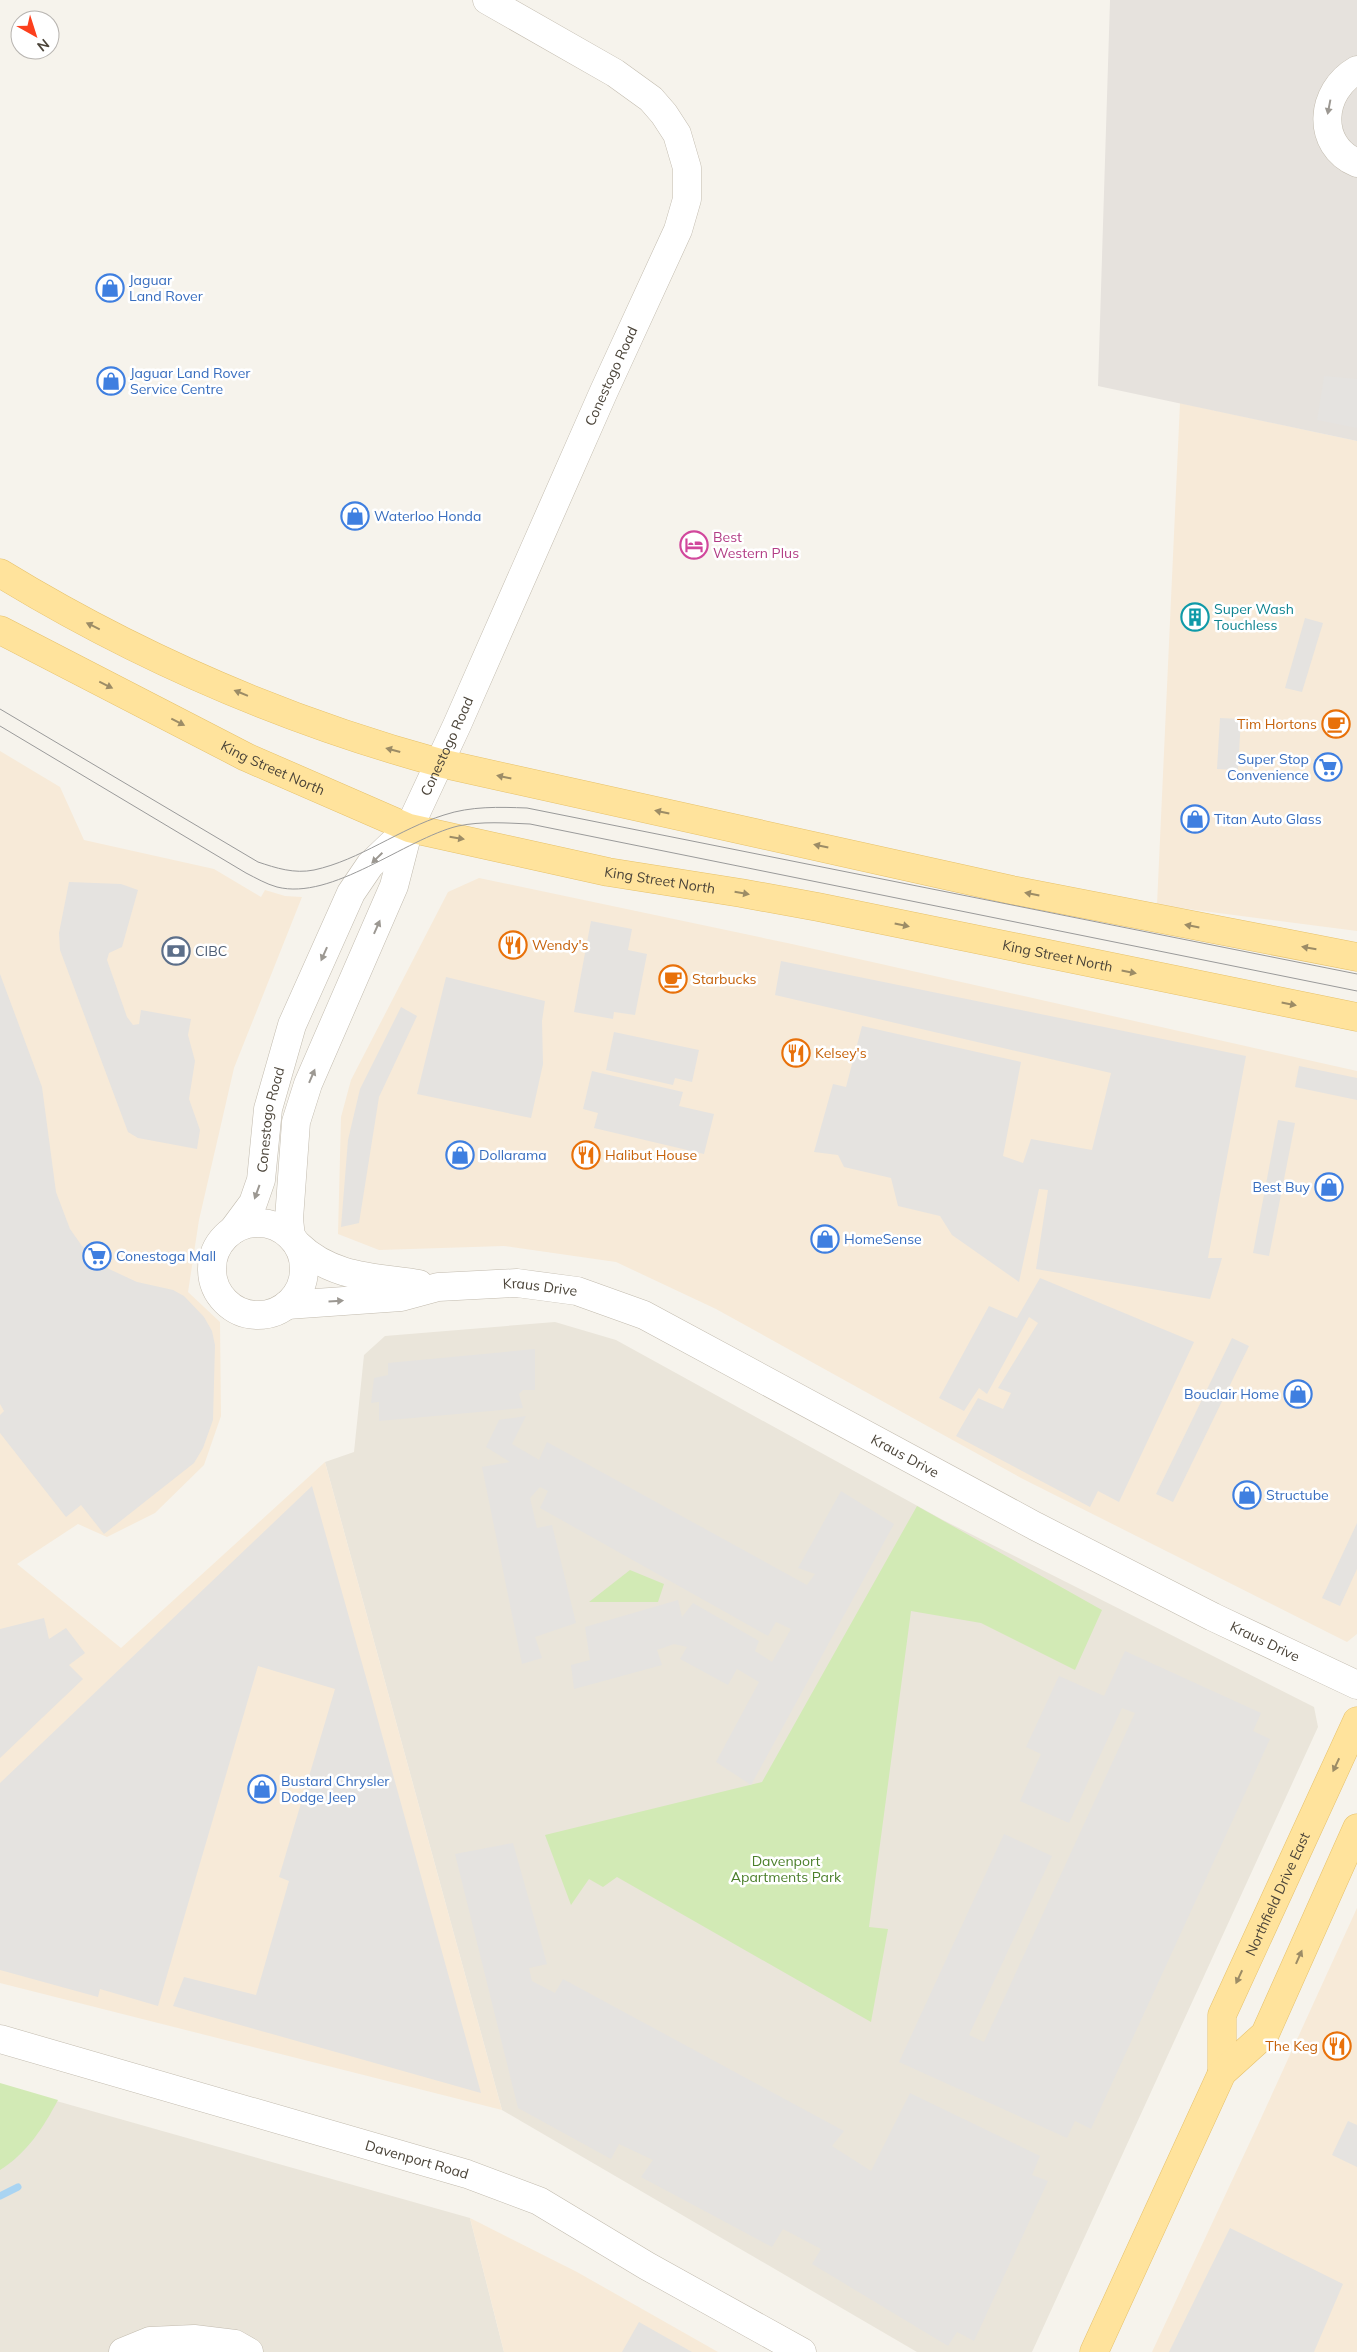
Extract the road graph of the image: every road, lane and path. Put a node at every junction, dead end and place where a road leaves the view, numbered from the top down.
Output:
1 (487, 0) edge
2 (1357, 70) edge
3 (1357, 163) edge
4 (0, 573) edge
5 (0, 630) edge
6 (440, 763) junction
7 (409, 828) junction
8 (1357, 957) edge
9 (1357, 1017) edge
10 (233, 1230) junction
11 (295, 1241) junction
12 (438, 1287) junction
13 (288, 1305) junction
14 (1357, 1685) edge
15 (1357, 1721) edge
16 (1357, 1828) edge
17 (0, 2039) edge
18 (1222, 2073) junction
19 (123, 2352) edge
20 (249, 2352) edge
21 (802, 2352) edge
22 (1094, 2352) edge

1 - 6 street, Conestogo Road
2 -> 3 street
6 -> 4 main road
5 -> 7 main road, King Street North
6 - 7 street, Conestogo Road
8 -> 6 main road
7 -> 9 main road, King Street North
7 -> 10 street, Conestogo Road
11 -> 7 street, Conestogo Road
10 - 11 street
10 - 13 street
11 - 12 street, Kraus Drive
11 - 13 street
13 -> 12 street, Kraus Drive
12 - 14 street, Kraus Drive
15 -> 18 main road, Northfield Drive East
18 -> 16 main road, Northfield Drive East
17 - 21 street, Davenport Road
18 - 22 main road, Northfield Drive East
19 - 20 street

